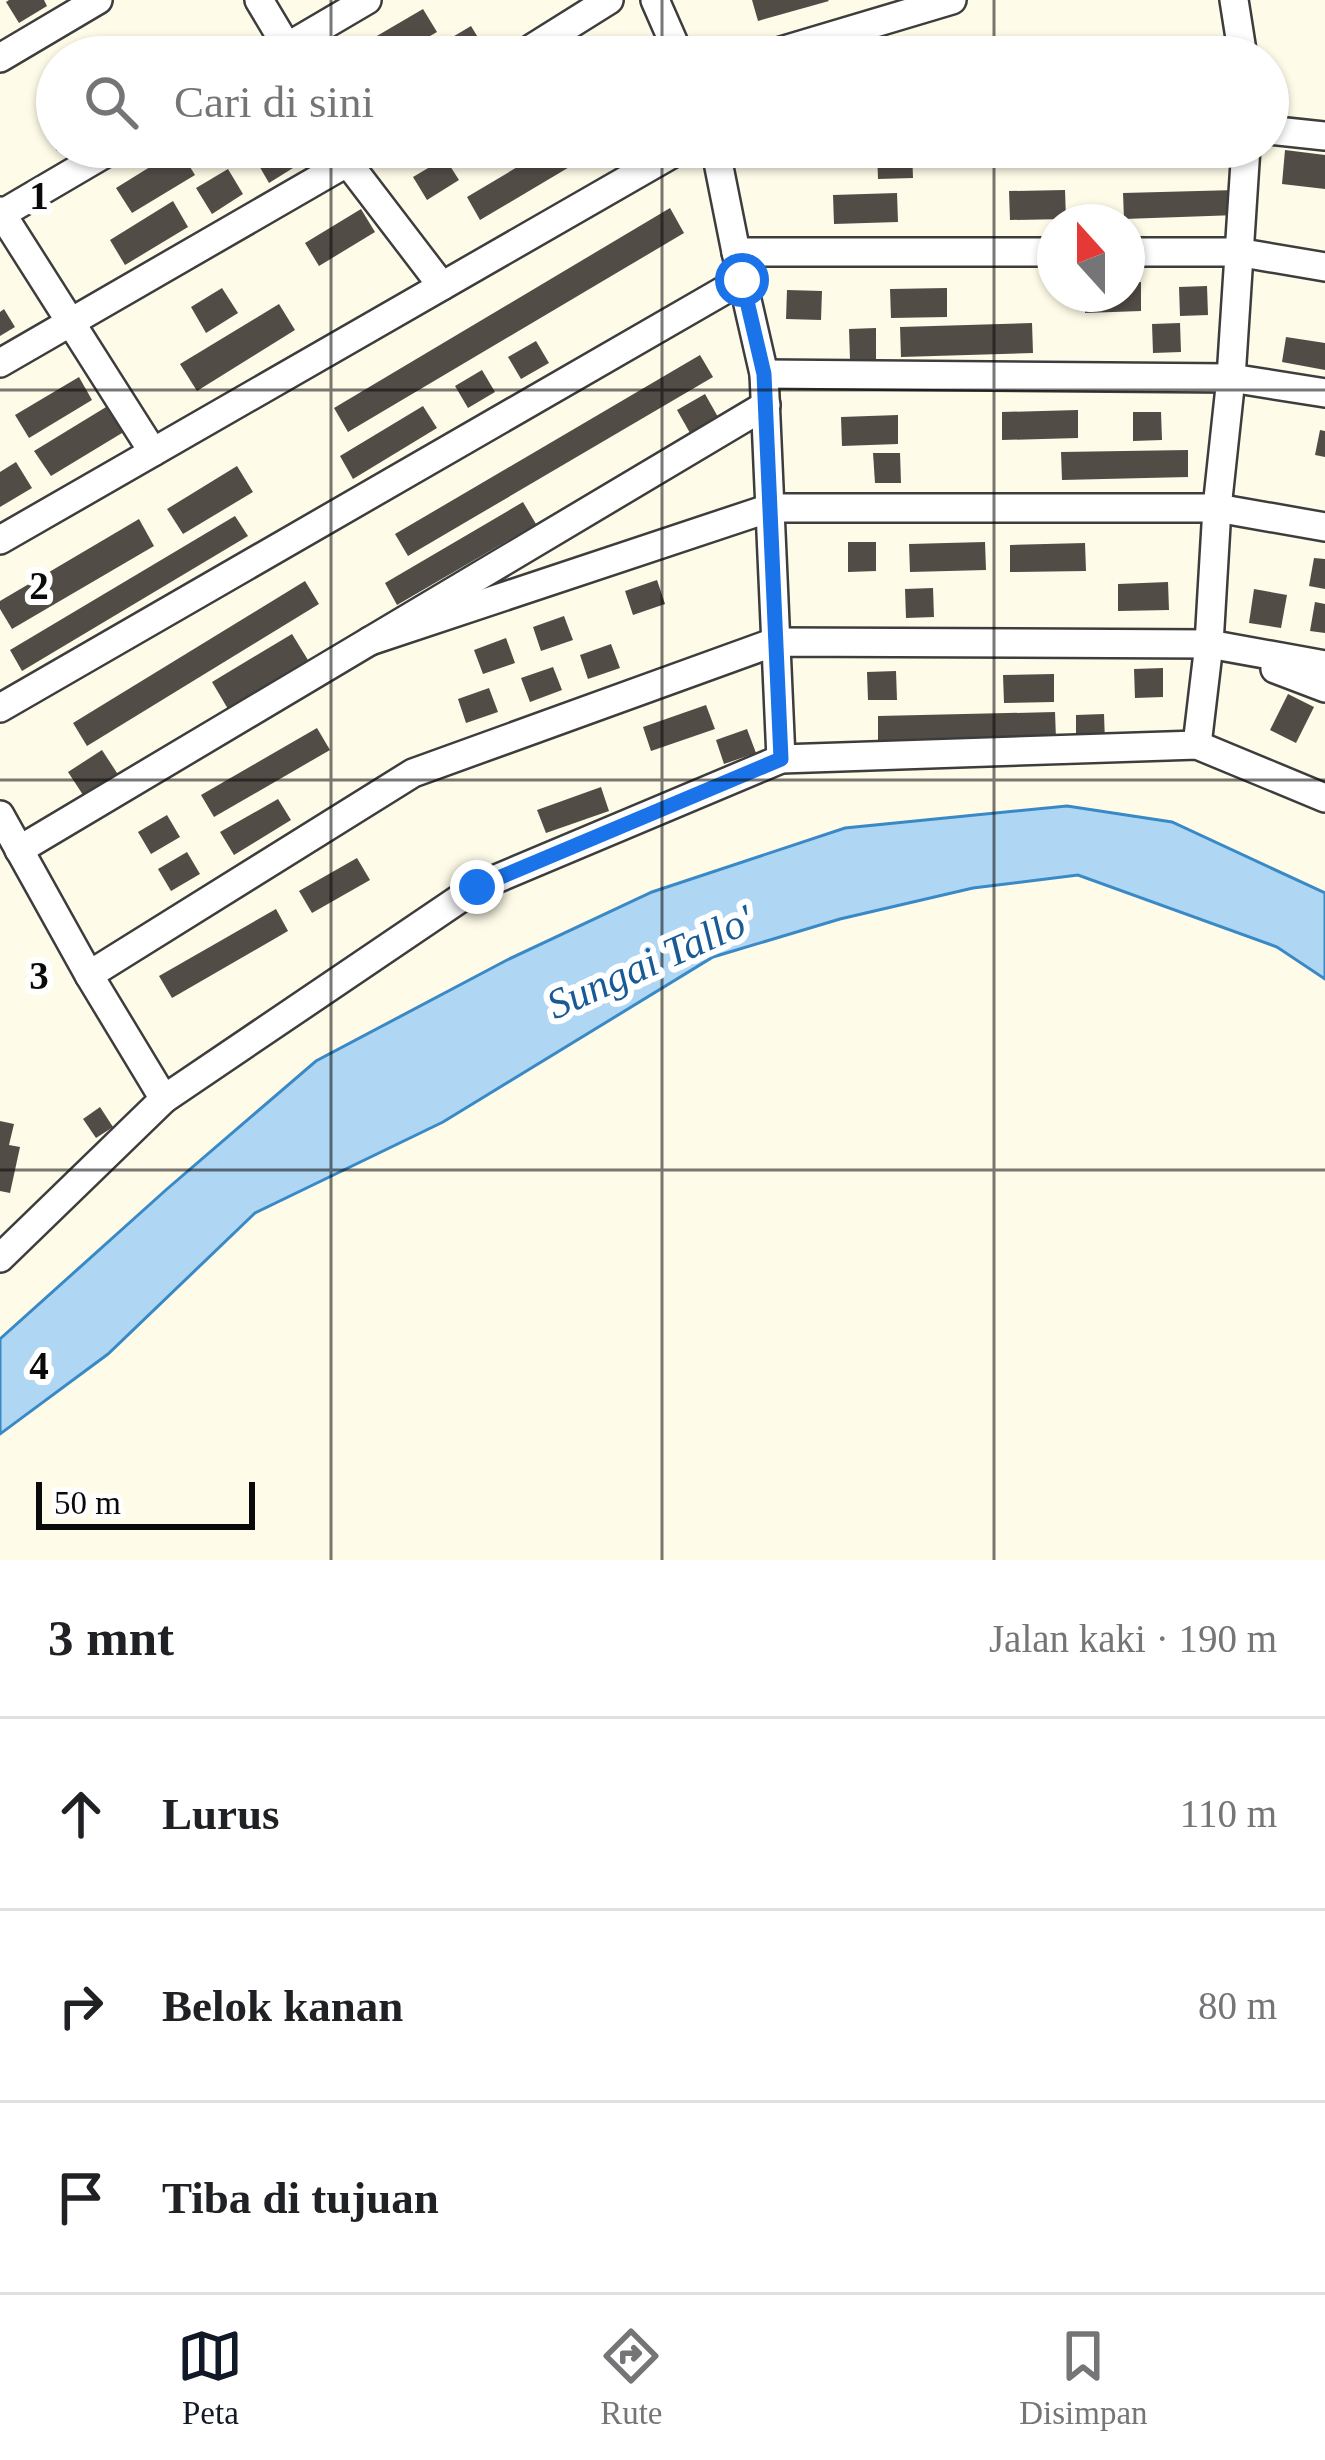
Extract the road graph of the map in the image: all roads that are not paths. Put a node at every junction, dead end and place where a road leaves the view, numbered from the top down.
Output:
1 (98, 0) edge
2 (259, 0) edge
3 (367, 0) edge
4 (609, 0) edge
5 (655, 0) edge
6 (952, 0) edge
7 (1234, 0) edge
8 (37, 36) edge
9 (276, 36) edge
10 (312, 36) edge
11 (552, 36) edge
12 (671, 36) edge
13 (831, 36) edge
14 (1240, 36) edge
15 (36, 37) edge
16 (0, 58) edge
17 (1289, 132) edge
18 (1325, 136) edge
19 (79, 168) edge
20 (323, 168) edge
21 (354, 168) edge
22 (647, 168) edge
23 (720, 168) edge
24 (1244, 168) edge
25 (0, 213) edge
26 (1145, 252) edge
27 (1238, 252) junction
28 (1037, 253) edge
29 (739, 266) junction
30 (1325, 267) edge
31 (442, 286) junction
32 (71, 321) junction
33 (0, 363) edge
34 (764, 374) junction
35 (1231, 378) junction
36 (1325, 393) edge
37 (766, 405) junction
38 (153, 452) junction
39 (770, 508) junction
40 (1217, 508) junction
41 (1325, 526) edge
42 (0, 540) edge
43 (370, 641) junction
44 (776, 642) junction
45 (1209, 644) junction
46 (1325, 665) edge
47 (1325, 688) edge
48 (0, 708) edge
49 (1197, 745) junction
50 (781, 759) junction
51 (1325, 798) edge
52 (0, 815) edge
53 (19, 850) junction
54 (89, 975) junction
55 (164, 1099) junction
56 (0, 1258) edge

1 - 8 street
2 - 9 street
3 - 10 street
4 - 11 street
5 - 12 street
6 - 13 street
7 - 14 street
15 - 16 street
17 - 18 street
19 - 25 street
20 - 32 street
21 - 31 street
22 - 31 street
23 - 29 street
24 - 27 street
25 - 32 street
26 - 27 street
27 - 30 street
27 - 35 street
28 - 29 street
29 - 34 street
29 - 48 street
31 - 38 street
32 - 33 street
32 - 38 street
34 - 35 street
34 - 37 street
35 - 36 street
35 - 40 street
37 - 39 street
37 - 43 street
38 - 42 street
39 - 40 street
39 - 43 street
39 - 44 street
40 - 41 street
40 - 45 street
43 - 53 street
44 - 45 street
44 - 50 street
44 - 54 street
45 - 46 street
45 - 47 street
45 - 49 street
49 - 50 street
49 - 51 street
50 - 55 street
52 - 53 street
53 - 54 street
54 - 55 street
55 - 56 street

